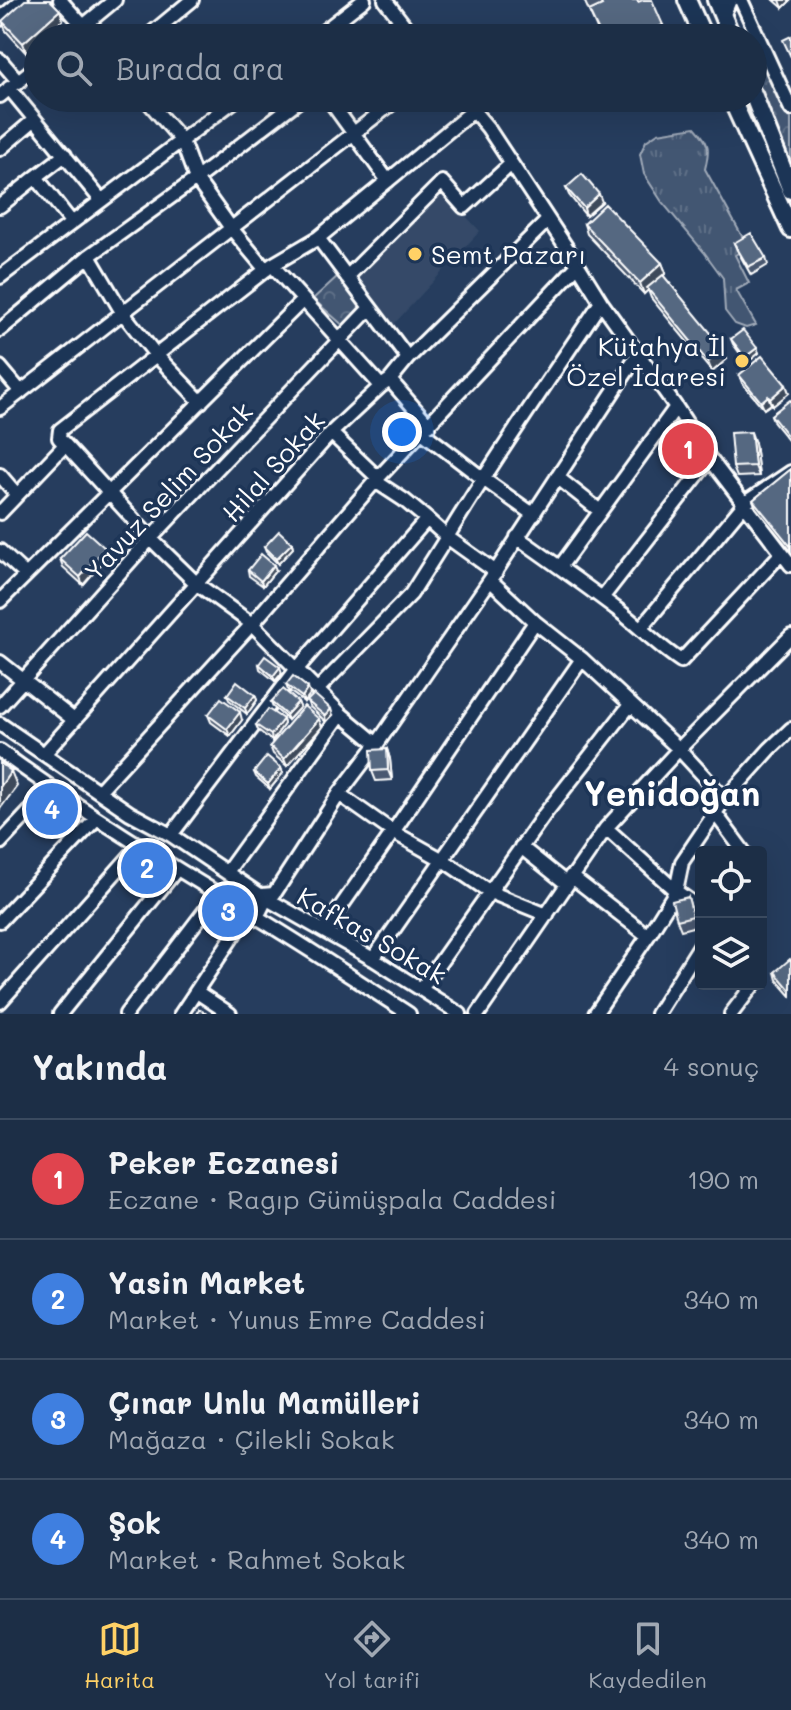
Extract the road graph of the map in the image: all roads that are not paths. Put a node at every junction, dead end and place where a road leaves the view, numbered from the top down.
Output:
1 (22, 0) edge
2 (60, 0) edge
3 (115, 0) edge
4 (192, 0) edge
5 (364, 0) edge
6 (385, 0) edge
7 (687, 0) edge
8 (716, 0) edge
9 (730, 0) edge
10 (741, 0) edge
11 (723, 16) junction
12 (0, 19) edge
13 (400, 21) junction
14 (81, 24) edge
15 (85, 24) edge
16 (163, 24) edge
17 (333, 24) edge
18 (396, 24) edge
19 (402, 24) edge
20 (698, 24) edge
21 (726, 24) edge
22 (752, 24) edge
23 (767, 55) edge
24 (0, 60) edge
25 (9, 89) edge
26 (789, 101) edge
27 (24, 108) edge
28 (28, 112) edge
29 (157, 112) edge
30 (220, 112) edge
31 (284, 112) edge
32 (338, 112) edge
33 (382, 112) edge
34 (472, 112) edge
35 (476, 112) edge
36 (737, 112) edge
37 (760, 112) edge
38 (34, 120) junction
39 (355, 134) junction
40 (182, 141) junction
41 (0, 149) edge
42 (65, 155) junction
43 (511, 164) junction
44 (36, 177) junction
45 (196, 179) junction
46 (388, 181) junction
47 (791, 190) edge
48 (101, 200) junction
49 (0, 206) edge
50 (548, 220) junction
51 (72, 223) junction
52 (231, 228) junction
53 (791, 229) edge
54 (318, 238) junction
55 (89, 256) junction
56 (578, 265) junction
57 (269, 268) junction
58 (0, 277) edge
59 (347, 277) junction
60 (303, 300) junction
61 (601, 302) junction
62 (370, 308) junction
63 (122, 312) junction
64 (0, 330) edge
65 (339, 341) junction
66 (638, 354) junction
67 (156, 355) junction
68 (408, 358) junction
69 (0, 367) edge
70 (385, 383) junction
71 (21, 392) junction
72 (201, 402) junction
73 (676, 407) junction
74 (0, 408) edge
75 (426, 428) junction
76 (331, 433) junction
77 (65, 445) junction
78 (710, 459) junction
79 (791, 472) edge
80 (0, 475) edge
81 (557, 477) junction
82 (482, 478) junction
83 (377, 479) junction
84 (109, 493) junction
85 (17, 495) junction
86 (745, 503) junction
87 (600, 511) junction
88 (0, 513) edge
89 (534, 515) junction
90 (427, 519) junction
91 (447, 537) junction
92 (517, 537) junction
93 (151, 538) junction
94 (0, 551) edge
95 (781, 554) junction
96 (791, 565) edge
97 (560, 567) junction
98 (26, 575) junction
99 (493, 576) junction
100 (197, 584) junction
101 (602, 598) junction
102 (0, 601) edge
103 (535, 622) junction
104 (252, 624) junction
105 (641, 628) junction
106 (791, 636) edge
107 (582, 659) junction
108 (0, 662) edge
109 (296, 670) junction
110 (23, 679) junction
111 (318, 689) junction
112 (630, 705) junction
113 (0, 706) edge
114 (341, 714) junction
115 (74, 720) junction
116 (0, 724) edge
117 (791, 729) edge
118 (377, 744) junction
119 (679, 749) junction
120 (0, 751) edge
121 (44, 754) junction
122 (51, 789) junction
123 (99, 791) junction
124 (339, 794) junction
125 (725, 799) junction
126 (715, 813) junction
127 (96, 819) junction
128 (606, 828) junction
129 (393, 832) junction
130 (171, 835) junction
131 (0, 843) edge
132 (140, 845) junction
133 (740, 846) edge
134 (521, 847) junction
135 (443, 860) junction
136 (177, 869) junction
137 (227, 872) junction
138 (569, 880) junction
139 (676, 891) junction
140 (490, 892) junction
141 (217, 895) junction
142 (260, 895) junction
143 (695, 905) edge
144 (249, 912) junction
145 (547, 915) junction
146 (0, 921) edge
147 (324, 931) junction
148 (648, 936) junction
149 (695, 954) edge
150 (373, 959) junction
151 (422, 988) junction
152 (749, 990) edge
153 (197, 992) junction
154 (0, 1002) edge
155 (60, 1014) edge
156 (126, 1014) edge
157 (181, 1014) edge
158 (230, 1014) edge
159 (409, 1014) edge
160 (460, 1014) edge
161 (478, 1014) edge
162 (595, 1014) edge
163 (657, 1014) edge
164 (731, 1014) edge

1 - 12 street
2 - 14 street
3 - 15 street
4 - 16 street
5 - 17 street
6 - 13 street
7 - 20 main road
8 - 11 main road
9 - 11 street
10 - 22 street
11 - 21 main road
13 - 18 street
13 - 19 street
23 - 26 street
24 - 25 street
25 - 27 street
28 - 38 street
29 - 40 street
30 - 40 street
31 - 45 street
32 - 39 street
33 - 39 street
34 - 46 street
35 - 43 street
36 - 53 main road
37 - 47 main road
38 - 41 street
38 - 42 street
39 - 46 street
39 - 52 street
40 - 45 street
40 - 48 street
42 - 44 street
42 - 48 street
43 - 50 street
43 - 59 street
44 - 49 street
44 - 51 street
45 - 52 street
45 - 55 street
46 - 54 street
48 - 51 street
50 - 56 street
50 - 68 street, Hilal Sokak
51 - 58 street
52 - 57 street
52 - 63 street
54 - 57 street
54 - 59 street
55 - 63 street
55 - 64 street
56 - 61 street
56 - 75 street
57 - 60 street
57 - 67 street
59 - 62 street
60 - 65 street
60 - 72 street
61 - 66 street
61 - 82 street
62 - 65 street, Yavuz Selim Sokak
62 - 68 street
63 - 67 street
63 - 71 street
65 - 70 street
65 - 93 street, Yavuz Selim Sokak
66 - 73 street
66 - 81 street
67 - 72 street
67 - 77 street
68 - 70 street, Hilal Sokak
69 - 71 street
70 - 75 street
70 - 76 street, Hilal Sokak
71 - 74 street
72 - 84 street
73 - 78 street
73 - 87 street
75 - 82 street
75 - 83 street
76 - 83 street
76 - 100 street, Hilal Sokak
77 - 84 street
77 - 85 street
78 - 86 street
78 - 101 street
79 - 86 street
80 - 85 street
81 - 87 street
81 - 89 street
82 - 89 street
82 - 91 street
83 - 90 street
83 - 104 street
84 - 93 street
84 - 98 street
85 - 88 street
86 - 95 street
86 - 105 street
87 - 97 street
89 - 92 street
90 - 91 street
90 - 109 street
91 - 99 street
91 - 111 street
92 - 97 street
92 - 99 street
93 - 100 street
93 - 110 street, Yavuz Selim Sokak
94 - 98 street
95 - 96 street
95 - 105 street
97 - 101 street
98 - 102 street
99 - 103 street
99 - 118 street
100 - 104 street
100 - 115 street, Hilal Sokak
101 - 105 street
103 - 107 street
103 - 129 street
104 - 109 street
104 - 123 street
106 - 119 street
107 - 112 street
107 - 135 street
108 - 110 street
109 - 111 street
109 - 130 street
110 - 113 street, Yavuz Selim Sokak
110 - 115 street
111 - 114 street
112 - 119 street
112 - 134 street
114 - 118 street
114 - 137 street
115 - 121 street, Hilal Sokak
116 - 121 street, Kafkas Sokak
117 - 125 street
118 - 124 street
119 - 125 street
119 - 128 street
120 - 122 street
121 - 123 street, Kafkas Sokak
122 - 127 street
122 - 131 street
123 - 130 street, Kafkas Sokak
124 - 129 street
124 - 142 street
125 - 126 street
126 - 133 street
126 - 139 street
127 - 132 street
127 - 146 street
128 - 138 street
128 - 139 street
129 - 135 street
129 - 147 street
130 - 137 street, Kafkas Sokak
132 - 136 street
132 - 154 street
134 - 138 street
134 - 140 street
135 - 140 street
135 - 150 street
136 - 141 street
136 - 155 street
137 - 142 street, Kafkas Sokak
138 - 145 street
138 - 148 street
139 - 143 street
139 - 148 street
140 - 145 street
140 - 151 street
141 - 144 street
141 - 156 street
142 - 144 street
142 - 147 street, Kafkas Sokak
144 - 153 street
144 - 159 street
145 - 161 street
147 - 150 street, Kafkas Sokak
148 - 162 street
149 - 163 street
150 - 151 street, Kafkas Sokak
151 - 160 street, Kafkas Sokak
152 - 164 street
153 - 157 street
153 - 158 street

